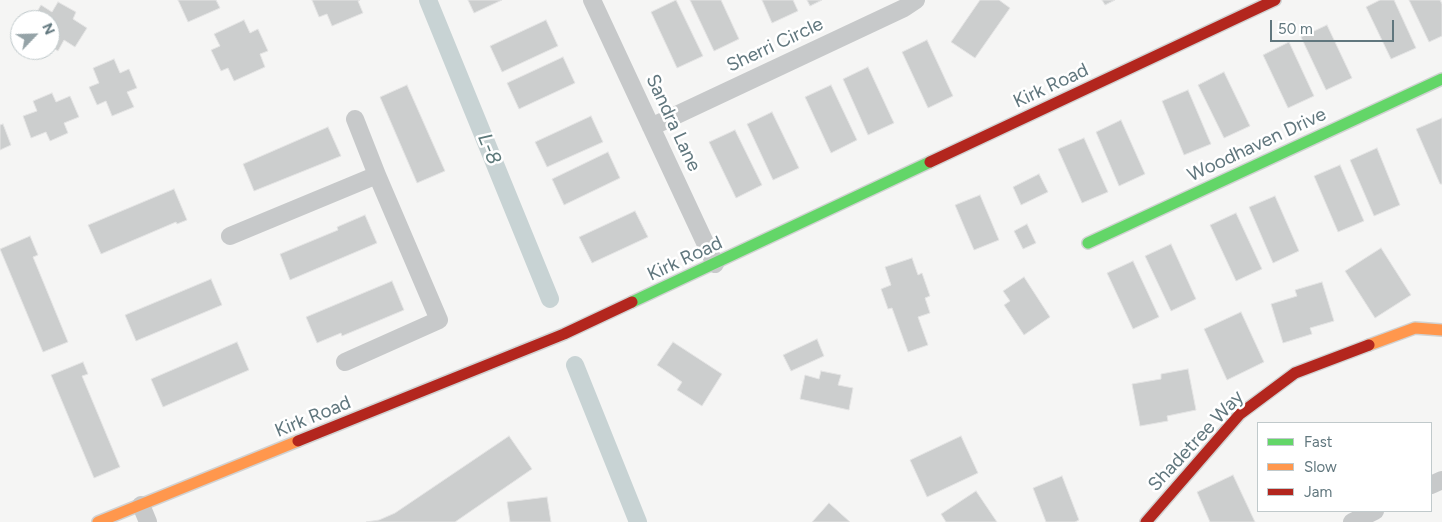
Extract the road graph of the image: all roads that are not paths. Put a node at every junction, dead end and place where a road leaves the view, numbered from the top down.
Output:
1 (592, 0) edge
2 (916, 0) edge
3 (1275, 0) edge
4 (1442, 79) edge
5 (355, 119) dead end
6 (651, 127) junction
7 (377, 175) junction
8 (230, 236) dead end
9 (1088, 243) dead end
10 (715, 264) junction
11 (1442, 330) edge
12 (345, 362) dead end
13 (141, 505) junction
14 (1373, 512) edge
15 (98, 522) edge
16 (148, 522) edge
17 (1146, 522) edge
18 (1352, 522) edge

1 - 6 street, Sandra Lane
2 - 6 street, Sherri Circle
3 - 10 street, Kirk Road
4 - 9 street, Woodhaven Drive
5 - 7 street
6 - 10 street, Sandra Lane
7 - 8 street
7 - 12 street
10 - 13 street, Kirk Road
11 - 17 street, Shadetree Way
13 - 15 street, Kirk Road
13 - 16 street
14 - 18 street

